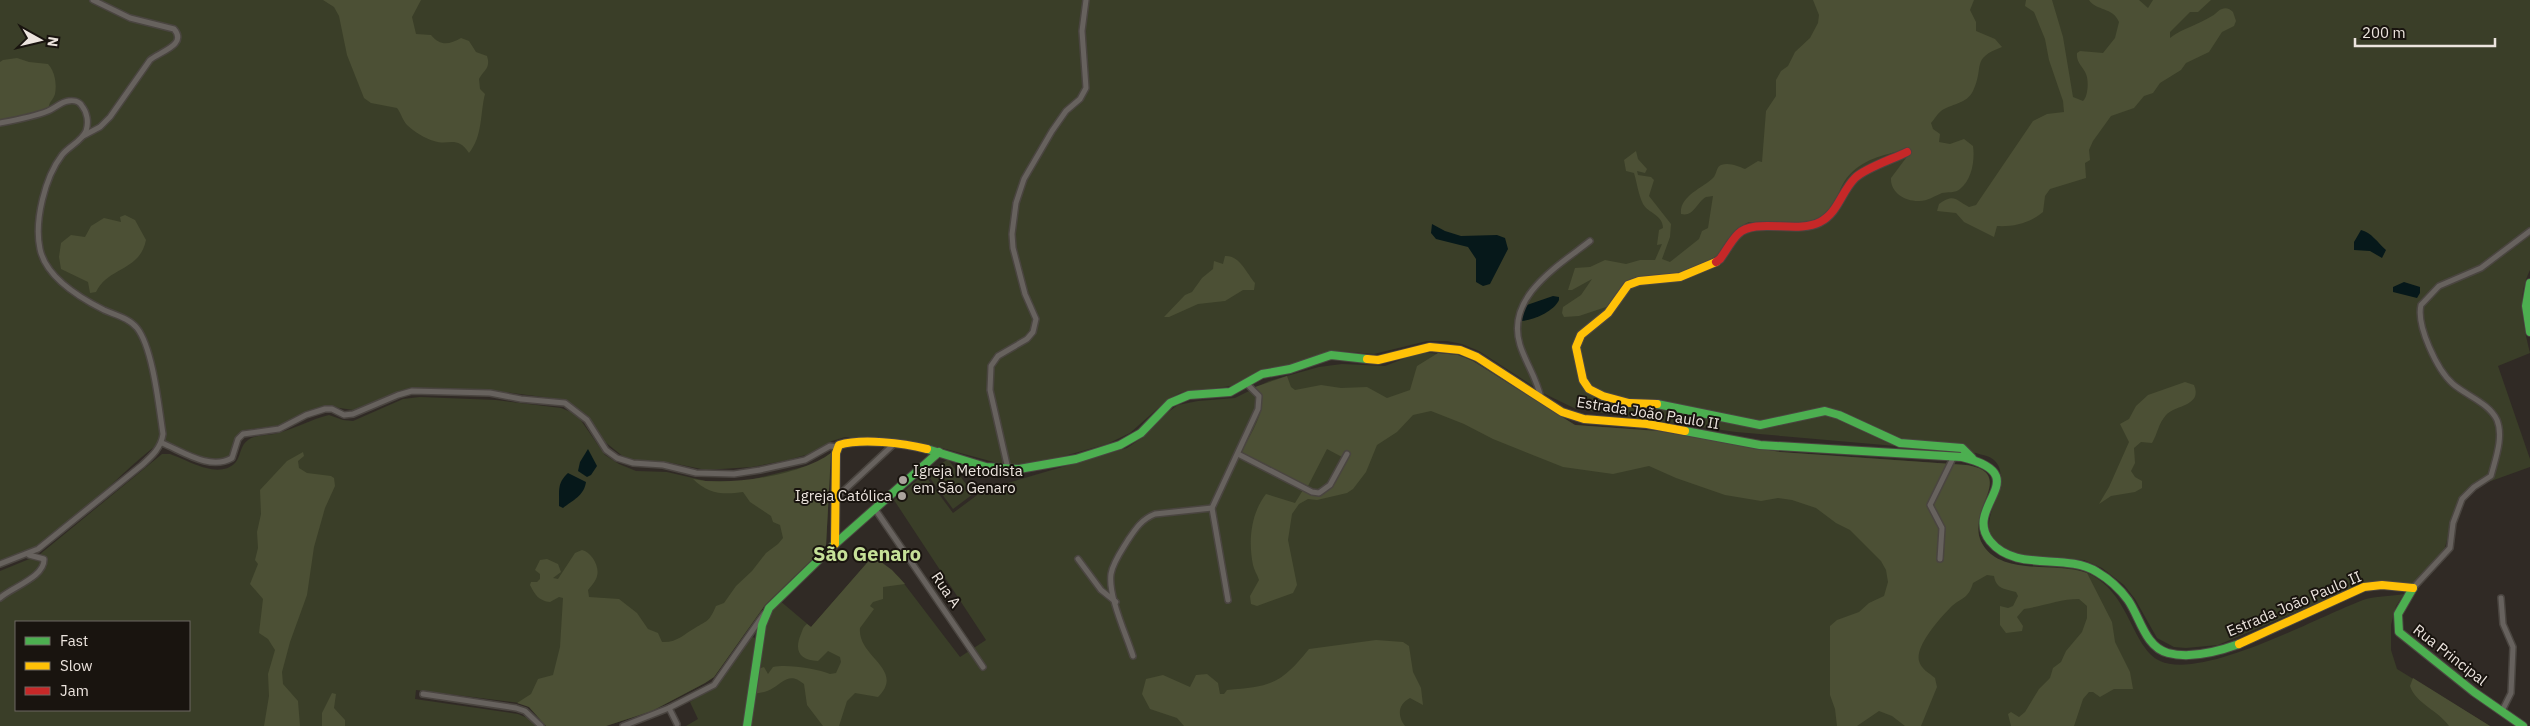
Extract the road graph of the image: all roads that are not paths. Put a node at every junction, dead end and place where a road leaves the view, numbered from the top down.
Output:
1 (93, 0) edge
2 (1086, 0) edge
3 (0, 123) edge
4 (82, 136) junction
5 (1907, 152) dead end
6 (2530, 231) edge
7 (1590, 241) dead end
8 (2530, 283) edge
9 (2530, 332) edge
10 (1247, 384) junction
11 (1542, 398) junction
12 (162, 442) junction
13 (894, 444) junction
14 (838, 447) junction
15 (939, 452) junction
16 (1238, 454) junction
17 (1347, 454) dead end
18 (1954, 456) junction
19 (1972, 458) junction
20 (1008, 470) junction
21 (835, 498) junction
22 (1212, 508) junction
23 (875, 509) junction
24 (835, 544) junction
25 (29, 555) junction
26 (1078, 559) dead end
27 (1940, 559) dead end
28 (0, 564) edge
29 (2413, 588) junction
30 (0, 598) edge
31 (2501, 598) dead end
32 (1228, 600) dead end
33 (1116, 602) junction
34 (769, 608) junction
35 (1133, 656) dead end
36 (983, 667) dead end
37 (422, 694) dead end
38 (669, 708) junction
39 (2502, 711) junction
40 (677, 724) dead end
41 (541, 726) edge
42 (623, 726) edge
43 (747, 726) edge
44 (2523, 726) edge

1 - 4 street
2 - 20 street
3 - 4 street
4 - 12 street
5 - 19 street
6 - 29 street
7 - 11 street
8 - 9 street
10 - 11 street, Estrada João Paulo II
10 - 16 street
10 - 20 street, Estrada João Paulo II
11 - 18 street, Estrada João Paulo II
12 - 14 street, Estrada João Paulo II
12 - 25 street
13 - 14 street, Estrada João Paulo II
13 - 15 street, Estrada João Paulo II
13 - 21 street
14 - 21 street
15 - 20 street, Estrada João Paulo II
15 - 23 street
16 - 17 street
16 - 22 street
18 - 19 street, Estrada João Paulo II
18 - 27 street
19 - 29 street, Estrada João Paulo II
21 - 24 street
22 - 32 street
22 - 33 street
23 - 24 street
23 - 36 street, Rua A
24 - 34 street
25 - 28 street
25 - 30 street
26 - 33 street
29 - 39 street, Rua Principal
31 - 39 street
33 - 35 street
34 - 38 street
34 - 43 street
37 - 41 street
38 - 40 street
38 - 42 street
39 - 44 street, Rua Principal

